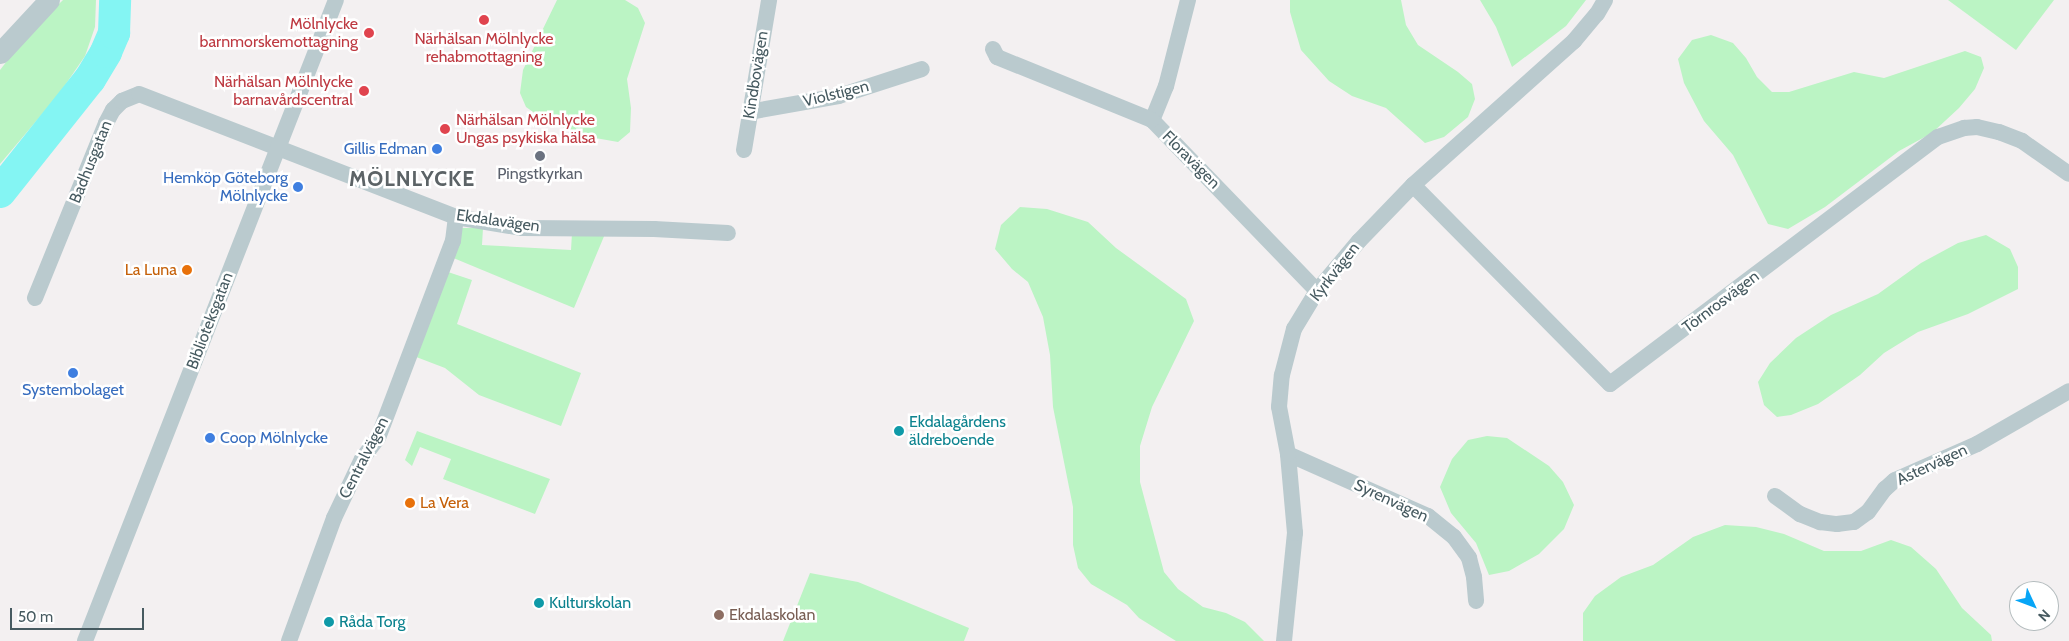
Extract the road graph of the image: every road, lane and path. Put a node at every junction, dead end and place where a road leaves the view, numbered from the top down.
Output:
1 (49, 0) edge
2 (336, 0) edge
3 (769, 0) edge
4 (1188, 0) edge
5 (1605, 0) edge
6 (993, 49) dead end
7 (0, 53) edge
8 (922, 69) dead end
9 (749, 112) junction
10 (1152, 120) junction
11 (279, 148) junction
12 (744, 150) dead end
13 (2069, 174) edge
14 (1413, 185) junction
15 (456, 217) junction
16 (728, 233) dead end
17 (1317, 291) junction
18 (35, 298) dead end
19 (2069, 391) edge
20 (1288, 454) junction
21 (1775, 496) dead end
22 (1476, 601) dead end
23 (85, 641) edge
24 (288, 641) edge
25 (1284, 641) edge

1 - 7 street
2 - 11 street, Biblioteksgatan
3 - 9 street, Kindbovägen
4 - 10 street, Floravägen
5 - 14 street, Kyrkvägen
6 - 10 street
8 - 9 street, Violstigen
9 - 12 street, Kindbovägen
10 - 17 street, Floravägen
11 - 15 street, Ekdalavägen
11 - 18 street, Badhusgatan
11 - 23 street, Biblioteksgatan
13 - 14 street, Törnrosvägen
14 - 17 street, Kyrkvägen
15 - 16 street, Ekdalavägen
15 - 24 street, Centralvägen
17 - 20 street, Kyrkvägen
19 - 21 street, Astervägen
20 - 22 street, Syrenvägen
20 - 25 street, Kyrkvägen

